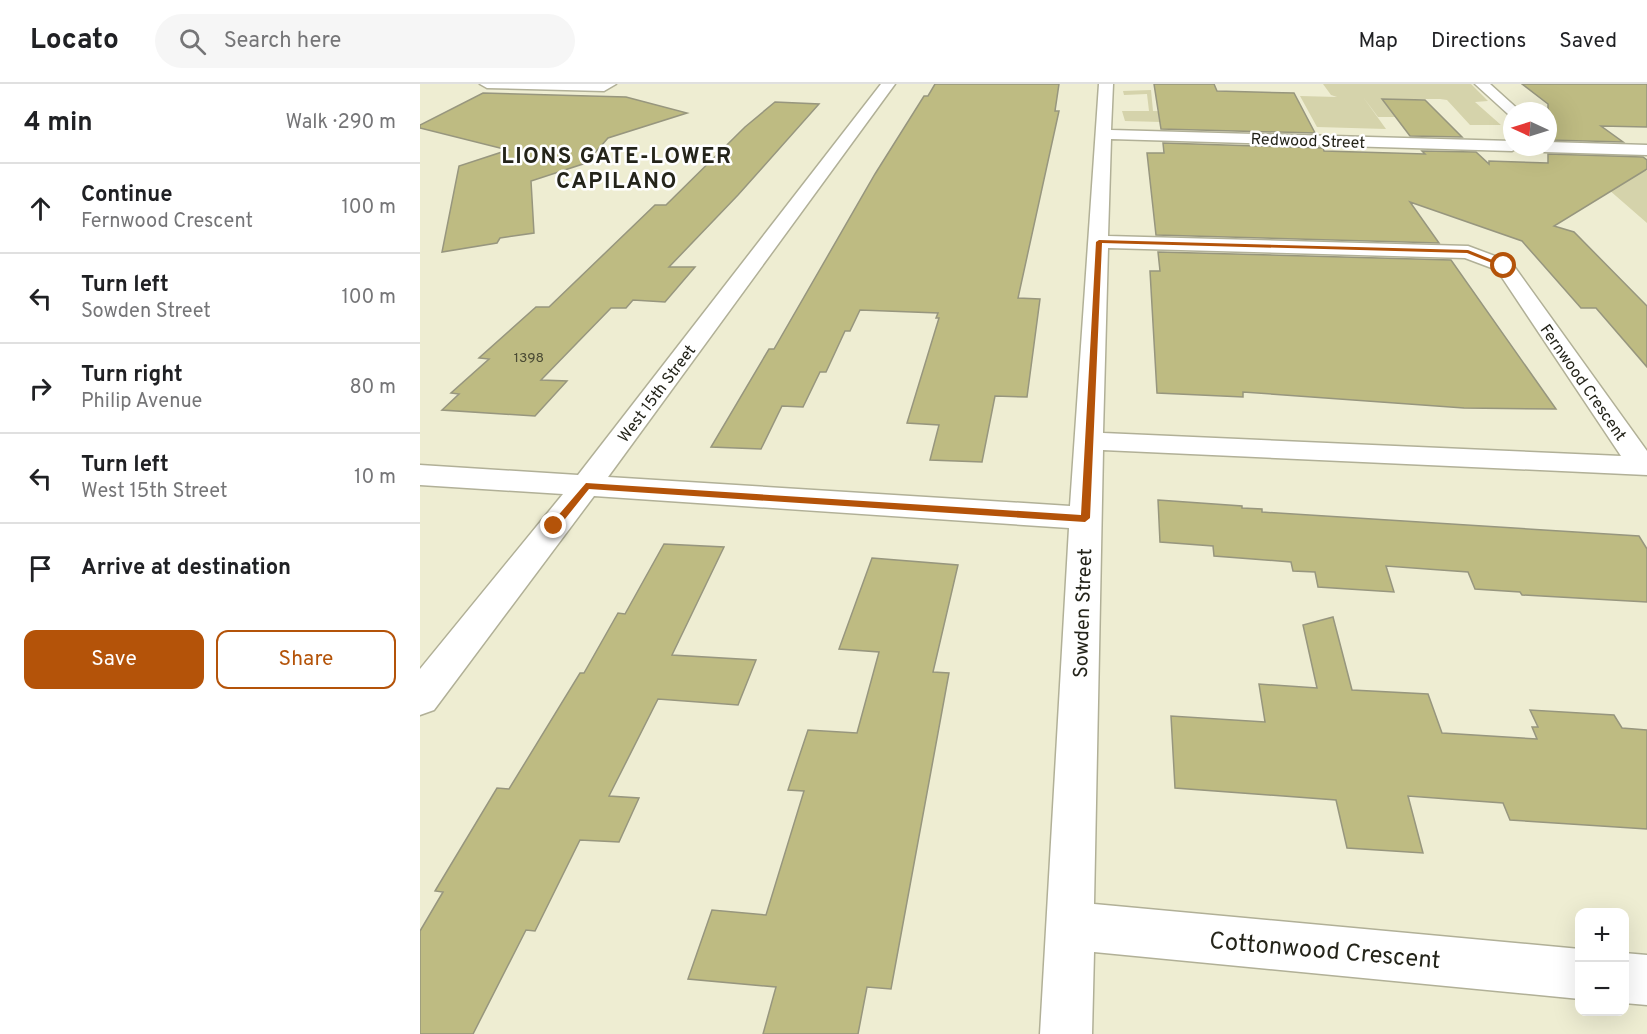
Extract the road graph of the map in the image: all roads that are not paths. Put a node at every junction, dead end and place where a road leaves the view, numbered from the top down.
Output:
1 (488, 84) edge
2 (888, 84) edge
3 (1106, 84) edge
4 (1482, 84) edge
5 (607, 86) edge
6 (1503, 102) edge
7 (1105, 134) junction
8 (1557, 145) edge
9 (1503, 146) edge
10 (1647, 150) edge
11 (1099, 242) junction
12 (1091, 441) junction
13 (1645, 470) edge
14 (420, 475) edge
15 (586, 486) junction
16 (1085, 518) junction
17 (420, 698) edge
18 (1071, 926) junction
19 (1575, 974) edge
20 (1629, 978) edge
21 (1647, 980) edge
22 (1066, 1034) edge

1 - 5 street
2 - 15 street, West 15th Street
3 - 7 street, Sowden Street
4 - 6 street
7 - 9 street, Redwood Street
7 - 11 street, Sowden Street
8 - 10 street
11 - 12 street, Sowden Street
11 - 13 street, Fernwood Crescent
12 - 13 street, Fernwood Crescent
12 - 16 street, Sowden Street
14 - 15 street
15 - 16 street
15 - 17 street, West 15th Street
16 - 18 street, Sowden Street
18 - 19 street, Cottonwood Crescent
18 - 22 street, Sowden Street
20 - 21 street

